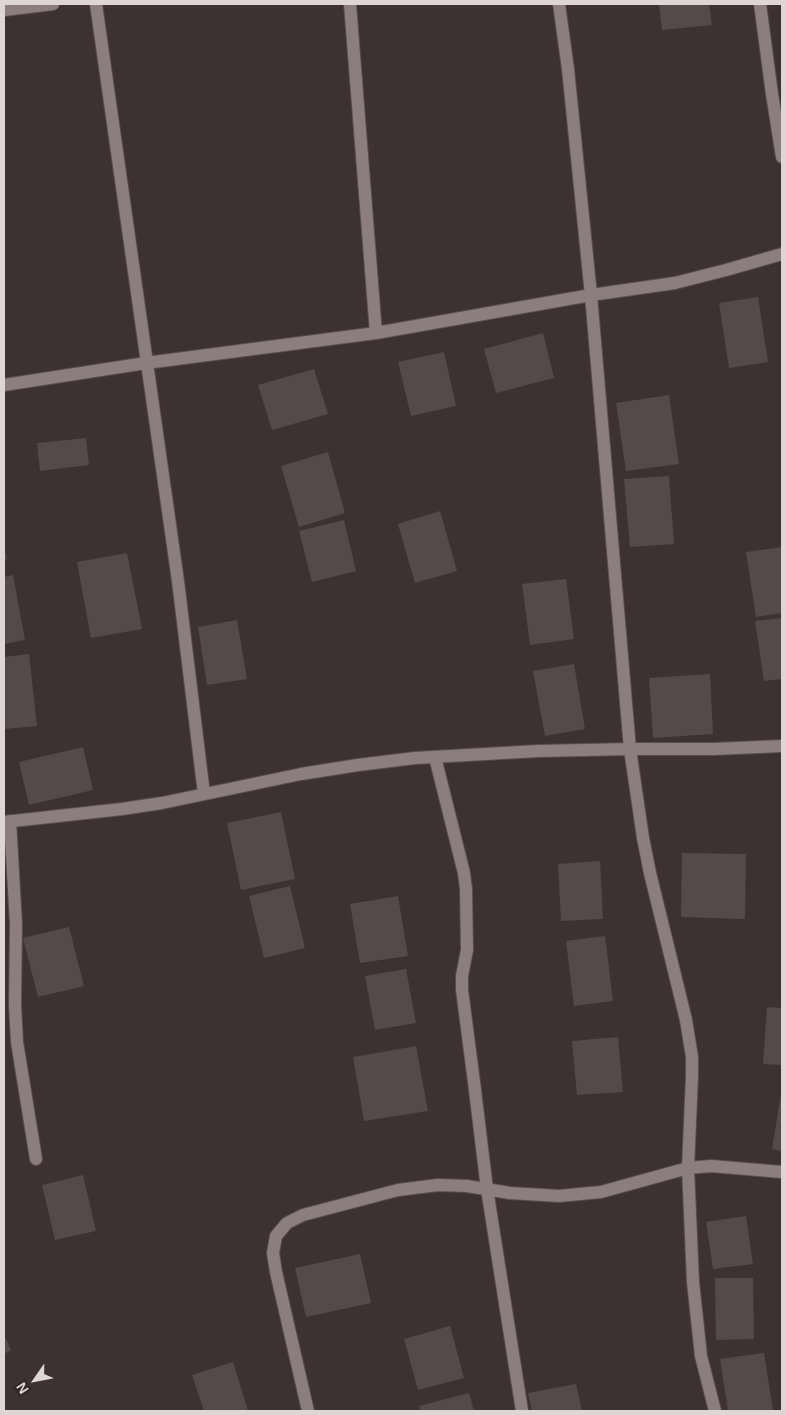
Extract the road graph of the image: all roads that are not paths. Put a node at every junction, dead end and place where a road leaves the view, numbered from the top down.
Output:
1 (53, 4) edge
2 (96, 4) edge
3 (350, 4) edge
4 (559, 4) edge
5 (760, 4) edge
6 (4, 10) edge
7 (782, 157) edge
8 (782, 254) edge
9 (591, 296) junction
10 (376, 332) junction
11 (146, 363) junction
12 (4, 385) edge
13 (782, 746) edge
14 (630, 749) junction
15 (435, 757) junction
16 (204, 794) junction
17 (7, 821) edge
18 (36, 1159) dead end
19 (688, 1168) junction
20 (782, 1172) edge
21 (487, 1189) junction
22 (308, 1411) edge
23 (522, 1411) edge
24 (714, 1411) edge

1 - 6 street
2 - 11 street
3 - 10 street
4 - 9 street
5 - 7 street
8 - 9 street
9 - 10 street
9 - 14 street
10 - 11 street
11 - 12 street
11 - 16 street
13 - 14 street
14 - 15 street
14 - 19 street
15 - 16 street
15 - 21 street
16 - 17 street
17 - 18 street
19 - 20 street
19 - 21 street
19 - 24 street
21 - 22 street
21 - 23 street

